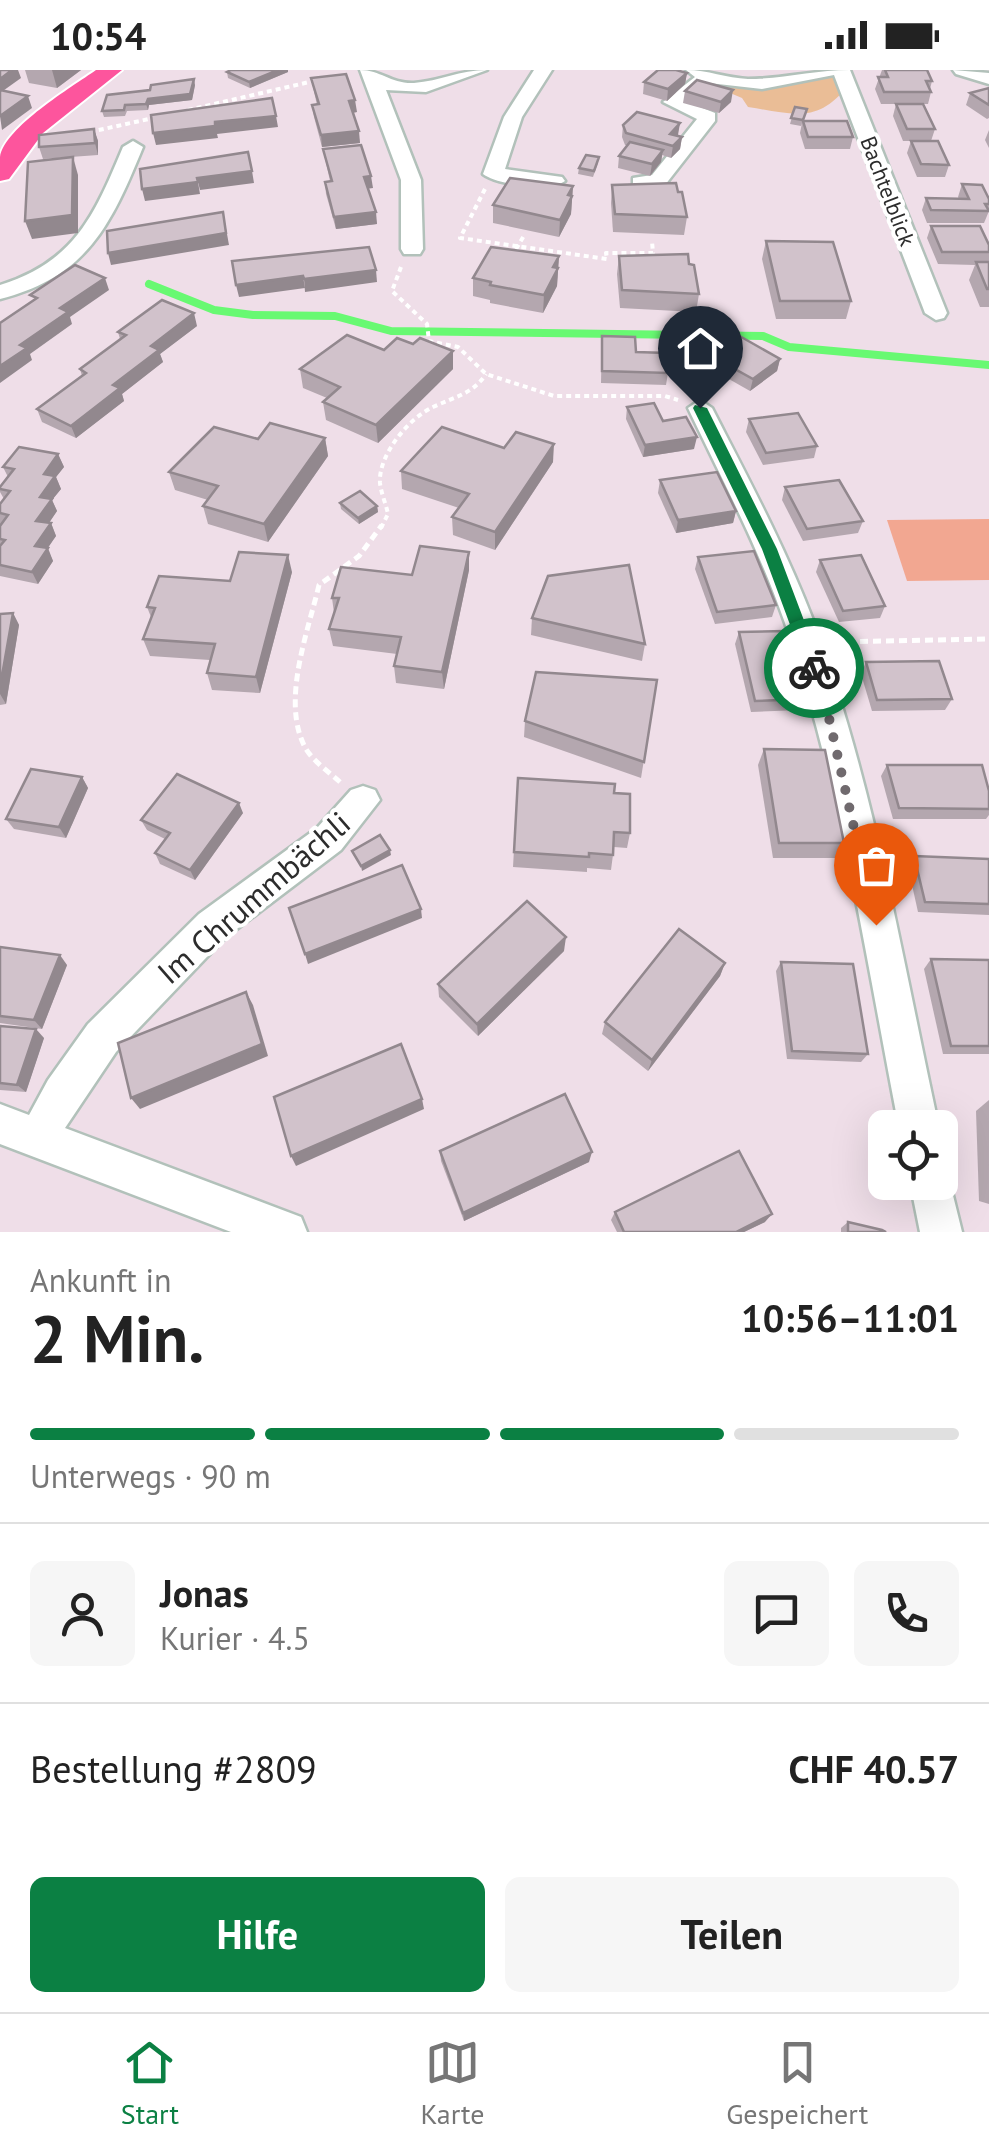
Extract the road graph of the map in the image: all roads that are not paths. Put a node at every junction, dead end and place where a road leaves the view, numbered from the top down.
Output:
1 (110, 70) edge
2 (478, 70) edge
3 (544, 70) edge
4 (832, 70) edge
5 (841, 70) edge
6 (962, 70) edge
7 (701, 74) edge
8 (372, 75) edge
9 (989, 79) edge
10 (133, 146) dead end
11 (0, 174) edge
12 (555, 181) edge
13 (640, 182) edge
14 (412, 248) road end
15 (0, 292) edge
16 (936, 313) dead end
17 (700, 408) road end
18 (363, 800) road end
19 (915, 1110) edge
20 (0, 1124) edge
21 (38, 1139) junction
22 (935, 1200) edge
23 (286, 1232) edge
24 (942, 1232) edge

1 - 11 main road
2 - 8 street
3 - 12 street
4 - 7 street
5 - 16 street, Bachtelblick
6 - 9 street
7 - 13 street
8 - 14 street
10 - 15 street
17 - 19 street
18 - 21 street, Im Chrummbächli
20 - 21 street
21 - 23 street
22 - 24 street

